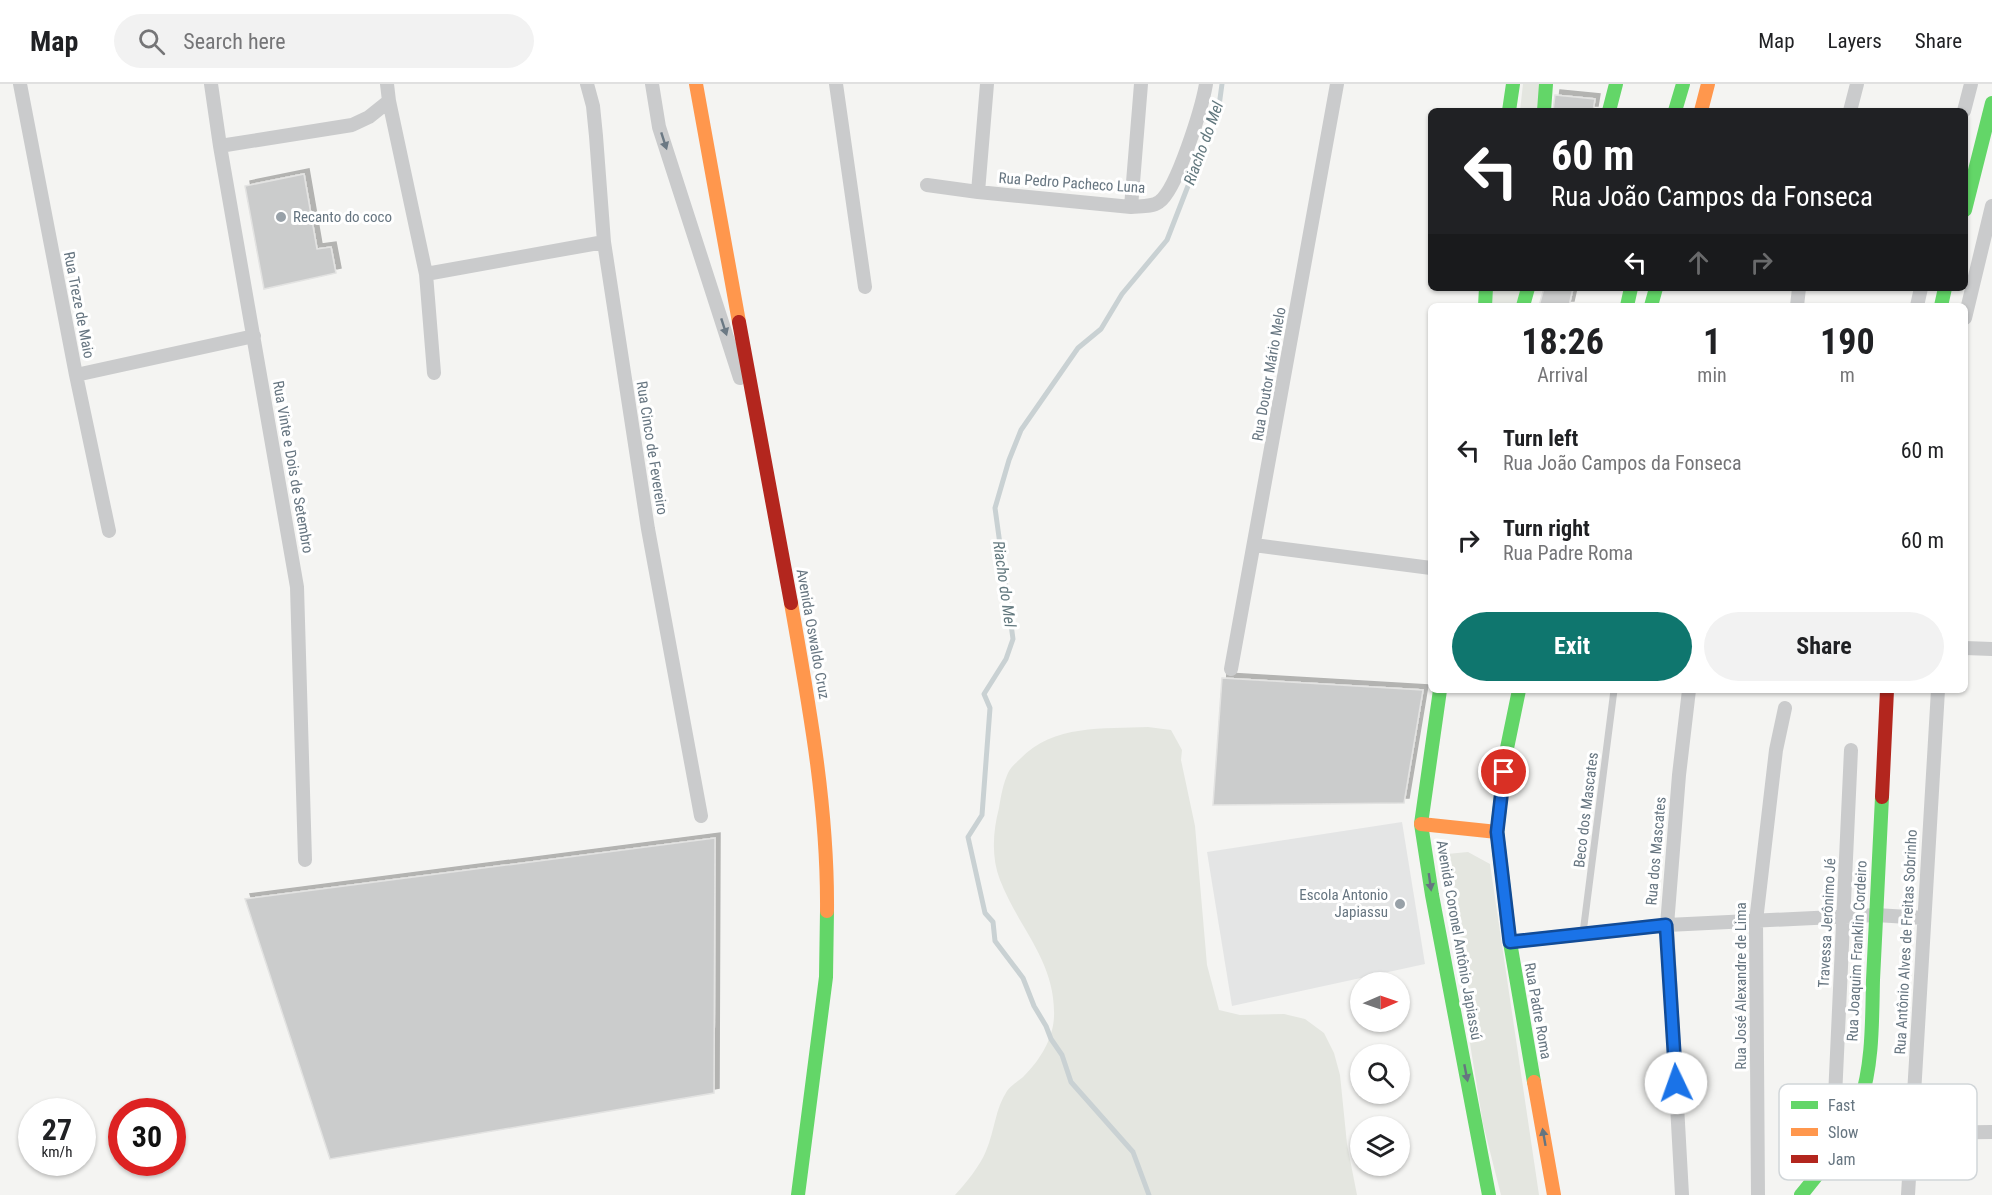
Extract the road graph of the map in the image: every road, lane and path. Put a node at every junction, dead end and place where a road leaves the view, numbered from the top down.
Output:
1 (20, 84) edge
2 (211, 84) edge
3 (387, 84) edge
4 (587, 84) edge
5 (652, 84) edge
6 (696, 84) edge
7 (836, 84) edge
8 (987, 84) edge
9 (1141, 84) edge
10 (1206, 84) edge
11 (1337, 84) edge
12 (1513, 84) edge
13 (1546, 84) edge
14 (1616, 84) edge
15 (1683, 84) edge
16 (1708, 84) edge
17 (1857, 84) edge
18 (1971, 84) edge
19 (389, 101) junction
20 (1992, 104) edge
21 (1509, 108) edge
22 (1544, 108) edge
23 (1611, 108) edge
24 (1676, 108) edge
25 (1702, 108) edge
26 (1851, 108) edge
27 (1965, 108) edge
28 (220, 146) junction
29 (927, 185) dead end
30 (978, 192) junction
31 (1968, 198) edge
32 (1992, 206) edge
33 (1131, 207) junction
34 (604, 242) junction
35 (426, 274) junction
36 (865, 287) dead end
37 (1968, 306) edge
38 (254, 336) junction
39 (434, 373) dead end
40 (76, 375) junction
41 (760, 441) junction
42 (109, 531) dead end
43 (1254, 545) junction
44 (1428, 568) edge
45 (1968, 648) edge
46 (1992, 649) edge
47 (1231, 669) dead end
48 (1440, 693) edge
49 (1518, 693) edge
50 (1614, 693) edge
51 (1689, 693) edge
52 (1887, 693) edge
53 (1938, 693) edge
54 (1785, 708) dead end
55 (1851, 750) dead end
56 (701, 816) dead end
57 (1421, 824) junction
58 (1497, 832) junction
59 (305, 860) dead end
60 (1876, 915) junction
61 (1844, 918) junction
62 (1924, 918) junction
63 (1755, 921) junction
64 (1666, 925) junction
65 (1584, 933) junction
66 (1510, 942) junction
67 (1836, 1084) edge
68 (1865, 1084) edge
69 (1915, 1084) edge
70 (1977, 1132) edge
71 (1992, 1132) edge
72 (1813, 1180) edge
73 (1909, 1180) edge
74 (798, 1195) edge
75 (1489, 1195) edge
76 (1554, 1195) edge
77 (1682, 1195) edge
78 (1758, 1195) edge
79 (1801, 1195) edge
80 (1908, 1195) edge

1 - 40 street, Rua Treze de Maio
2 - 28 street, Rua Vinte e Dois de Setembro
3 - 19 street
4 - 34 street, Rua Cinco de Fevereiro
5 -> 41 street
6 - 41 main road, Avenida Oswaldo Cruz
7 - 36 street
8 - 30 street
9 - 33 street
10 - 33 street, Rua Pedro Pacheco Luna
11 - 43 street, Rua Doutor Mário Melo
12 - 21 main road
13 - 22 main road
14 - 23 main road
15 - 24 main road
16 - 25 main road
17 - 26 street
18 - 27 street
19 - 28 street
19 - 35 street
20 - 31 main road
28 - 38 street, Rua Vinte e Dois de Setembro
29 - 30 street, Rua Pedro Pacheco Luna
30 - 33 street, Rua Pedro Pacheco Luna
32 - 37 street
34 - 35 street
34 - 56 street, Rua Cinco de Fevereiro
35 - 39 street
38 - 40 street
38 - 59 street, Rua Vinte e Dois de Setembro
40 - 42 street, Rua Treze de Maio
41 - 74 main road, Avenida Oswaldo Cruz
43 - 44 street
43 - 47 street, Rua Doutor Mário Melo
45 - 46 street
48 - 57 main road, Avenida Coronel Antônio Japiassú
49 - 58 main road, Rua Padre Roma
50 - 65 lane, Beco dos Mascates
51 - 64 street, Rua dos Mascates
52 - 60 main road, Rua Joaquim Franklin Cordeiro
53 - 62 street, Rua Antônio Alves de Freitas Sobrinho
54 - 63 street, Rua José Alexandre de Lima
55 - 61 street, Travessa Jerônimo Jé
57 - 58 main road
57 -> 75 main road, Avenida Coronel Antônio Japiassú
58 - 66 main road, Rua Padre Roma
60 - 61 street
60 - 62 street
60 - 68 main road, Rua Joaquim Franklin Cordeiro
61 - 63 street
61 - 67 street, Travessa Jerônimo Jé
62 - 69 street, Rua Antônio Alves de Freitas Sobrinho
63 - 64 street
63 - 78 street, Rua José Alexandre de Lima
64 - 65 street
64 - 77 street, Rua dos Mascates
65 - 66 street
76 -> 66 main road, Rua Padre Roma
70 - 71 street
72 - 79 main road, Rua Joaquim Franklin Cordeiro
73 - 80 street, Rua Antônio Alves de Freitas Sobrinho

